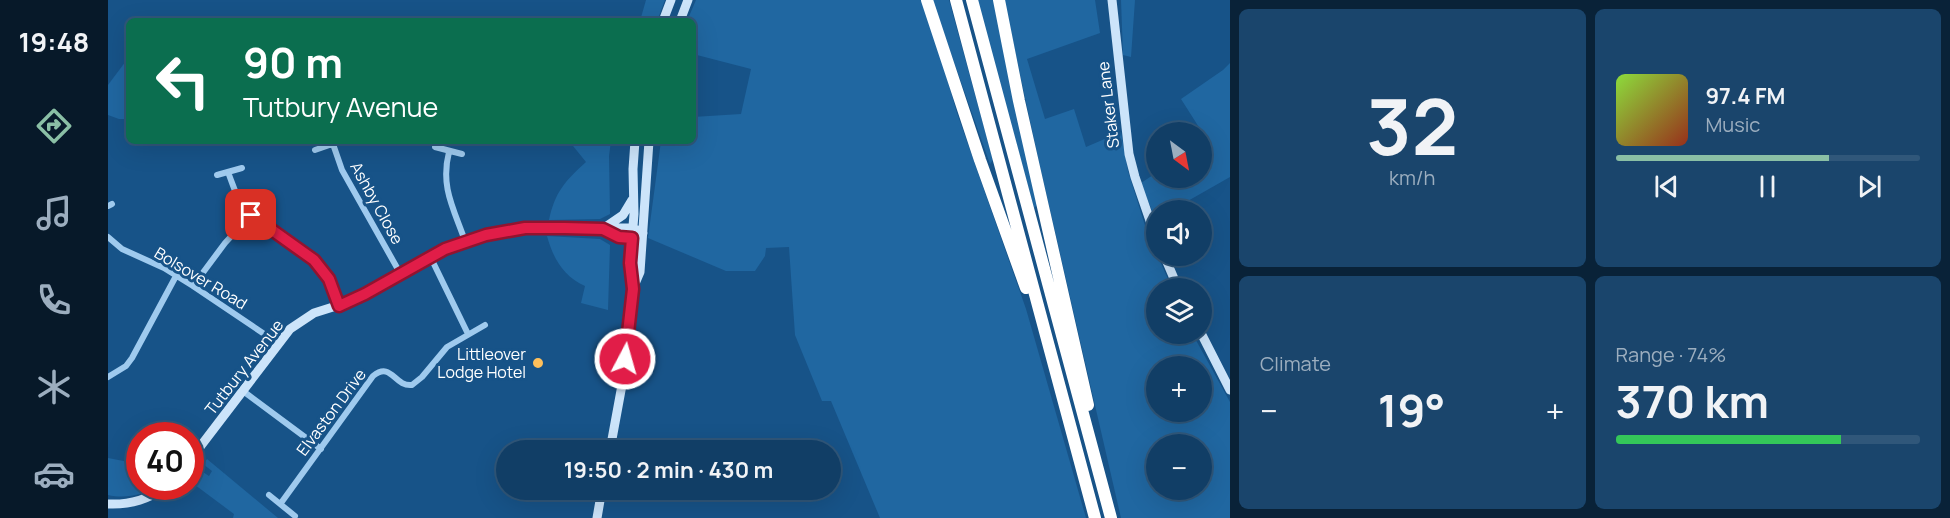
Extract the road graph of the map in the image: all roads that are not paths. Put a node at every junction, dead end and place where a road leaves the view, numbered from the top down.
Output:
1 (671, 0) edge
2 (688, 0) edge
3 (927, 0) edge
4 (956, 0) edge
5 (972, 0) edge
6 (999, 0) edge
7 (1112, 0) edge
8 (664, 18) edge
9 (681, 18) edge
10 (333, 144) joint
11 (635, 144) edge
12 (649, 144) edge
13 (435, 147) dead end
14 (315, 150) dead end
15 (449, 152) junction
16 (462, 154) dead end
17 (242, 168) dead end
18 (228, 172) junction
19 (217, 175) dead end
20 (633, 198) junction
21 (1146, 208) edge
22 (251, 215) junction
23 (633, 228) junction
24 (603, 229) junction
25 (643, 233) junction
26 (108, 237) edge
27 (632, 238) junction
28 (465, 241) junction
29 (430, 256) junction
30 (400, 273) junction
31 (177, 276) junction
32 (193, 286) junction
33 (633, 289) junction
34 (339, 306) junction
35 (485, 326) dead end
36 (468, 334) junction
37 (279, 344) junction
38 (1207, 344) edge
39 (1049, 347) junction
40 (109, 374) edge
41 (1230, 390) edge
42 (243, 391) junction
43 (612, 440) edge
44 (204, 442) edge
45 (321, 449) junction
46 (1101, 483) junction
47 (269, 495) dead end
48 (144, 500) edge
49 (601, 500) edge
50 (280, 503) junction
51 (108, 504) edge
52 (295, 516) dead end
53 (597, 518) edge
54 (1095, 518) edge
55 (1111, 518) edge

1 - 8 street
2 - 9 street
3 - 39 highway
4 - 39 highway
5 - 46 highway
6 - 46 highway
7 - 21 street, Staker Lane
10 - 14 street
10 - 30 street, Ashby Close
11 - 20 street
12 - 25 street
13 - 15 street
15 - 16 street
15 - 28 street
17 - 18 street
18 - 19 street
18 - 22 street
20 - 23 street
20 - 24 street
22 - 32 street
22 - 34 street
23 - 24 street, Tutbury Avenue
23 - 25 street, Tutbury Avenue
23 - 27 street
24 - 27 street, Tutbury Avenue
24 - 28 street, Tutbury Avenue
25 - 27 street
25 - 33 street
26 - 31 street, Bolsover Road
27 - 33 street
28 - 29 street, Tutbury Avenue
29 - 30 street, Tutbury Avenue
29 - 36 street
30 - 34 street, Tutbury Avenue
31 - 32 street, Bolsover Road
31 - 40 street
32 - 37 street, Bolsover Road
33 - 43 street
34 - 37 street, Tutbury Avenue
35 - 36 street, Elvaston Drive
36 - 45 street, Elvaston Drive
37 - 42 street, Tutbury Avenue
38 - 41 street
39 - 54 highway
42 - 44 street, Tutbury Avenue
42 - 45 street
45 - 50 street, Elvaston Drive
46 - 55 highway
47 - 50 street
48 - 51 street
49 - 53 street
50 - 52 street

